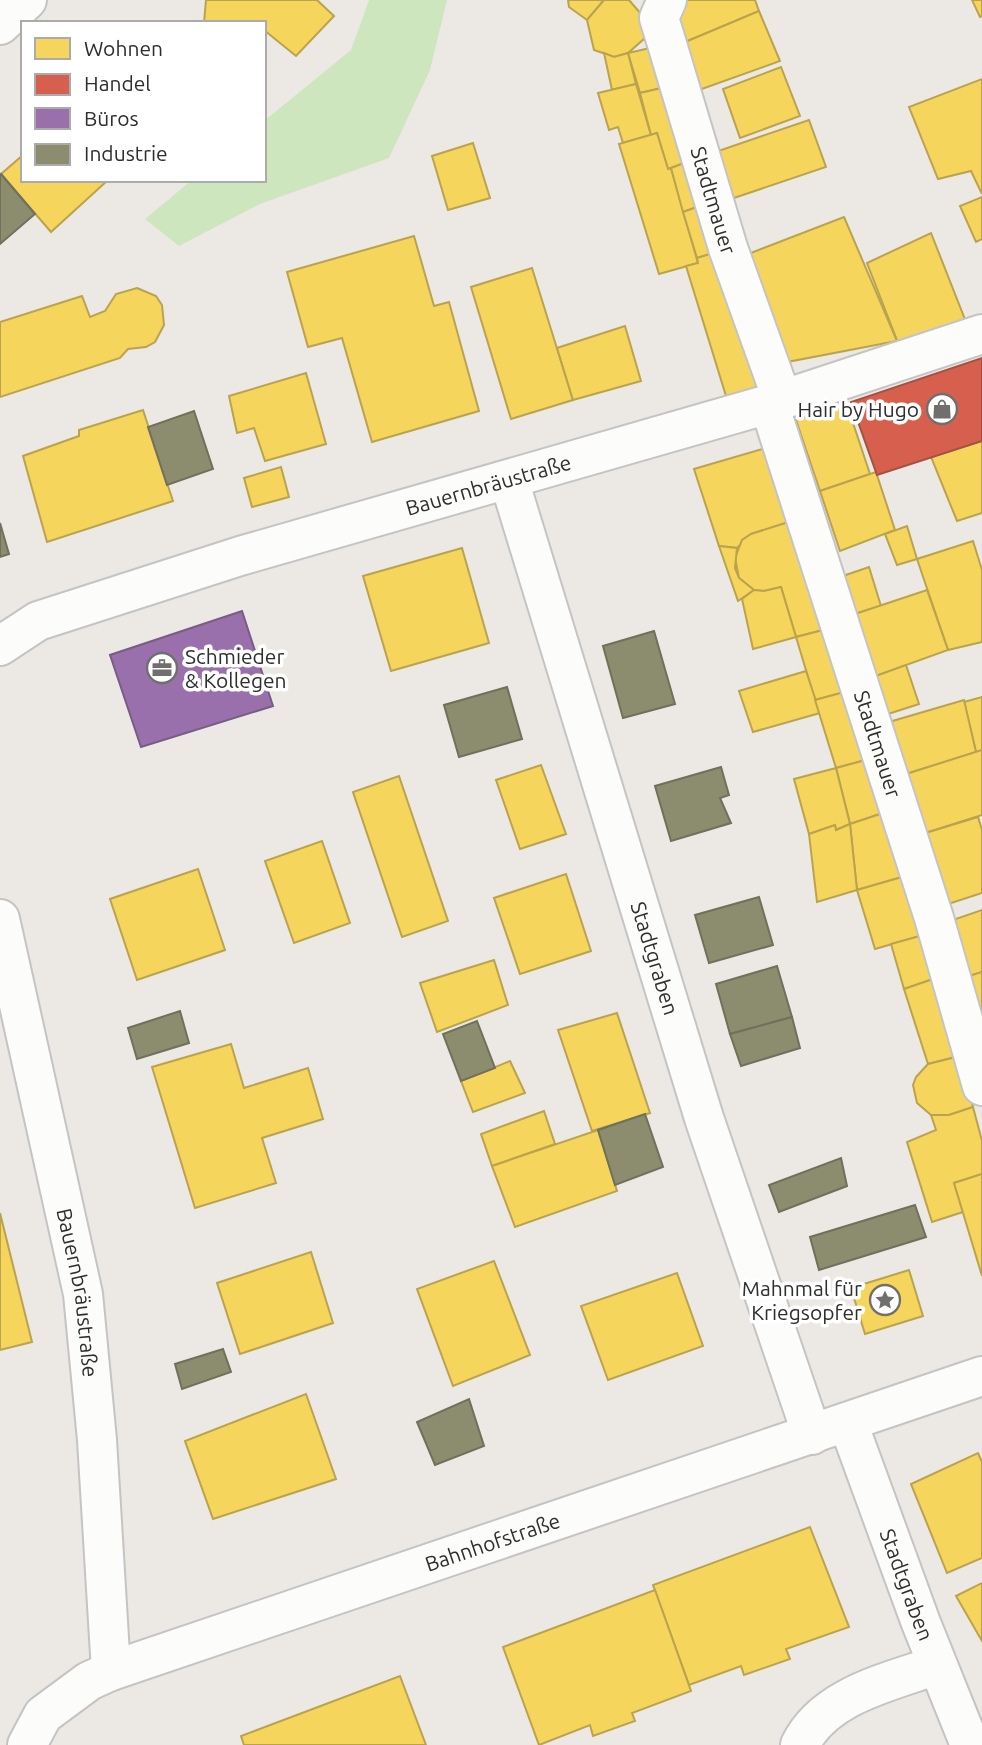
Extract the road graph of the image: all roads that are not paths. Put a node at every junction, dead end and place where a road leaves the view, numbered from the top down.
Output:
1 (27, 0) edge
2 (667, 0) edge
3 (0, 25) edge
4 (982, 334) edge
5 (776, 402) junction
6 (509, 480) junction
7 (0, 646) edge
8 (0, 919) edge
9 (982, 1086) edge
10 (982, 1376) edge
11 (848, 1423) junction
12 (812, 1435) junction
13 (937, 1665) junction
14 (111, 1671) junction
15 (27, 1745) edge
16 (800, 1745) edge
17 (970, 1745) edge

1 - 3 street
2 - 5 street, Stadtmauer
4 - 5 street, Bauernbräustraße
5 - 6 street, Bauernbräustraße
5 - 9 street, Stadtmauer
6 - 7 street, Bauernbräustraße
6 - 12 street, Stadtgraben
8 - 14 street, Bauernbräustraße
10 - 11 street, Bahnhofstraße
11 - 12 street, Bahnhofstraße
11 - 13 street, Stadtgraben
12 - 14 street, Bahnhofstraße
13 - 16 street
13 - 17 street, Stadtgraben
14 - 15 street, Bahnhofstraße

